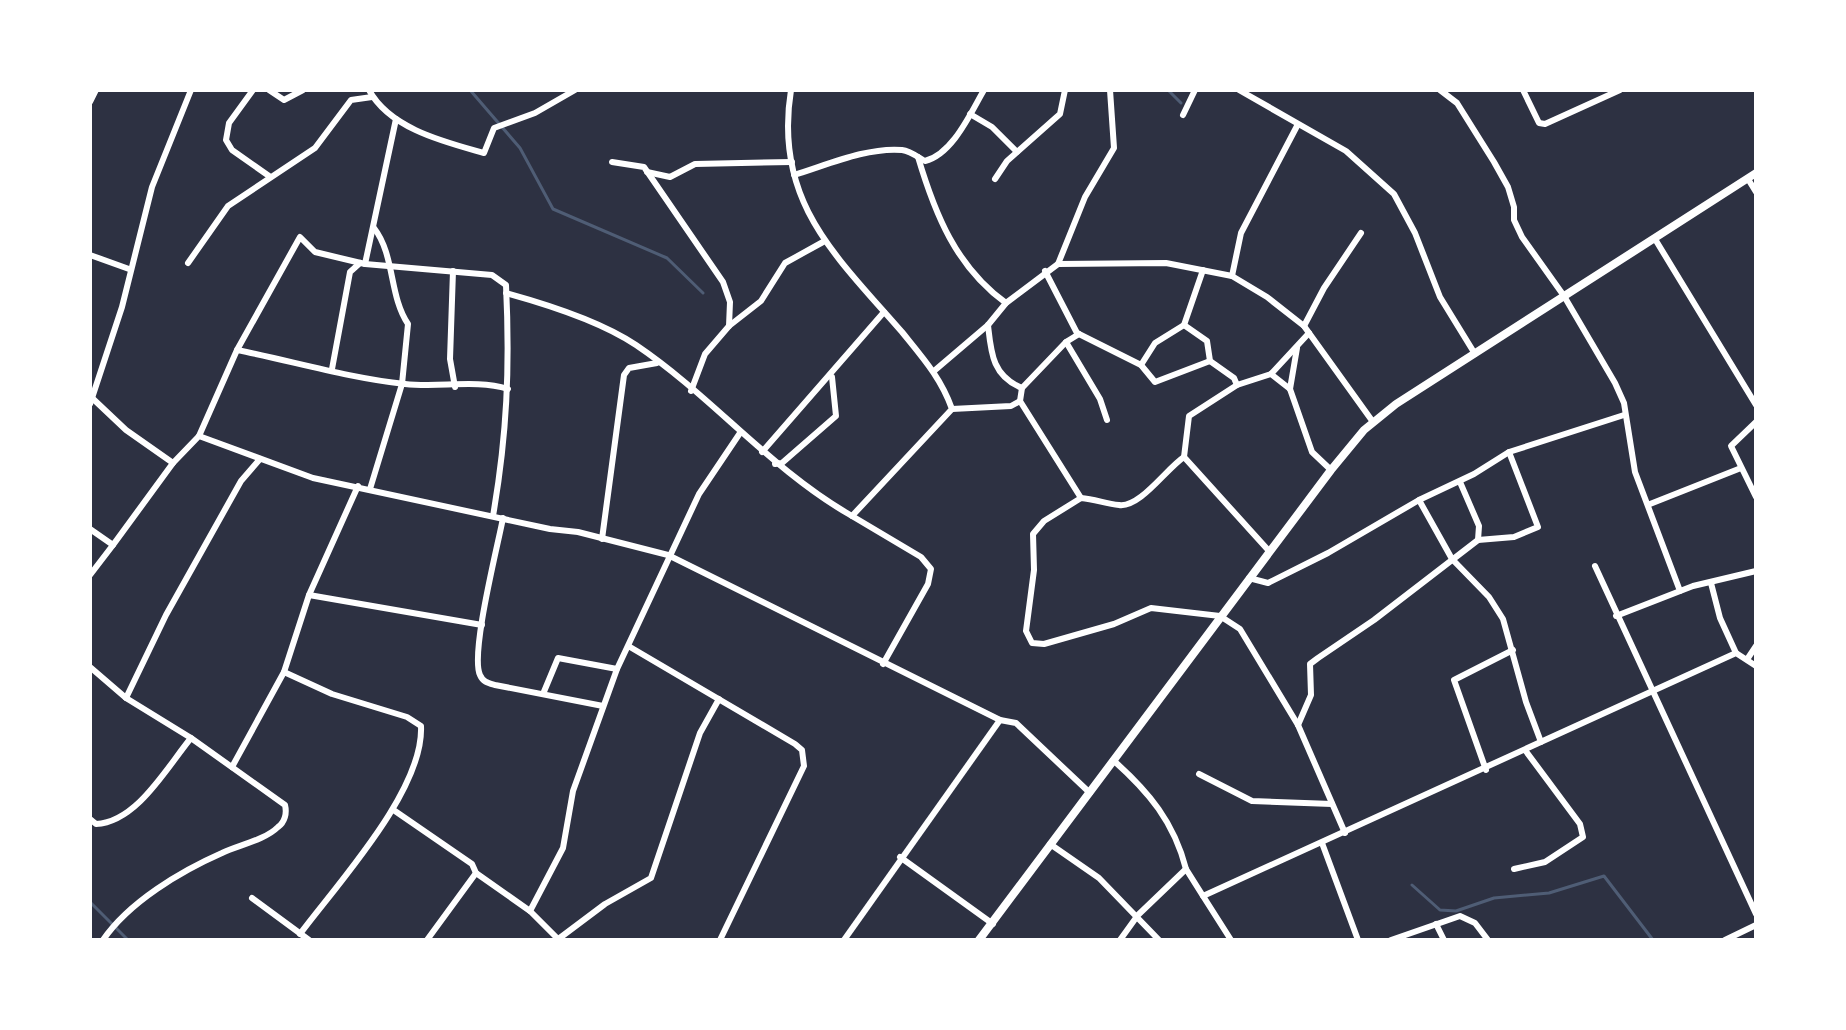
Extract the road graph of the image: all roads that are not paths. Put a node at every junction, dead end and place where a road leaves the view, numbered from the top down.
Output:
1 (96, 90) edge
2 (191, 90) edge
3 (253, 90) edge
4 (269, 90) edge
5 (303, 90) edge
6 (575, 90) edge
7 (791, 90) edge
8 (984, 90) edge
9 (1065, 90) edge
10 (1110, 90) edge
11 (1195, 90) edge
12 (1239, 90) edge
13 (1440, 90) edge
14 (1523, 90) edge
15 (1620, 90) edge
16 (371, 93) edge
17 (90, 102) edge
18 (970, 114) junction
19 (1183, 115) dead end
20 (396, 119) junction
21 (1297, 126) junction
22 (1017, 152) junction
23 (918, 157) junction
24 (612, 162) dead end
25 (792, 162) junction
26 (647, 172) junction
27 (794, 175) junction
28 (269, 176) junction
29 (1752, 176) edge
30 (995, 179) dead end
31 (1756, 192) edge
32 (374, 228) junction
33 (1361, 233) dead end
34 (1655, 239) junction
35 (823, 242) junction
36 (90, 255) edge
37 (188, 263) dead end
38 (363, 264) junction
39 (1058, 264) junction
40 (388, 267) junction
41 (129, 269) junction
42 (1203, 270) junction
43 (453, 271) junction
44 (1045, 271) junction
45 (1232, 276) junction
46 (506, 293) junction
47 (1564, 296) junction
48 (1006, 303) junction
49 (884, 312) junction
50 (988, 325) junction
51 (1184, 325) junction
52 (729, 326) junction
53 (1304, 326) junction
54 (1309, 333) junction
55 (1079, 334) junction
56 (1066, 342) junction
57 (1298, 344) junction
58 (237, 350) junction
59 (1475, 354) junction
60 (1210, 361) junction
61 (657, 363) junction
62 (1141, 365) junction
63 (332, 369) junction
64 (934, 371) junction
65 (833, 373) junction
66 (1271, 374) junction
67 (402, 384) junction
68 (1237, 385) junction
69 (455, 387) junction
70 (1022, 388) junction
71 (508, 389) junction
72 (1290, 389) junction
73 (691, 391) junction
74 (91, 400) edge
75 (1020, 401) junction
76 (1756, 405) edge
77 (952, 409) junction
78 (1624, 415) junction
79 (1107, 420) dead end
80 (1373, 422) junction
81 (1756, 422) edge
82 (740, 433) junction
83 (199, 436) junction
84 (762, 452) junction
85 (1509, 452) junction
86 (1184, 457) junction
87 (260, 459) junction
88 (173, 463) junction
89 (775, 464) junction
90 (1741, 468) junction
91 (1331, 470) junction
92 (1460, 482) junction
93 (358, 486) junction
94 (370, 489) junction
95 (1756, 497) edge
96 (1081, 498) junction
97 (1419, 500) junction
98 (1650, 504) junction
99 (493, 516) junction
100 (852, 516) junction
101 (503, 518) junction
102 (90, 529) edge
103 (602, 539) junction
104 (1478, 540) junction
105 (113, 545) junction
106 (1269, 551) junction
107 (668, 555) junction
108 (1452, 559) junction
109 (1595, 566) dead end
110 (1756, 571) edge
111 (90, 575) edge
112 (1249, 578) junction
113 (1711, 583) junction
114 (1680, 591) junction
115 (309, 595) junction
116 (1220, 616) junction
117 (1616, 616) junction
118 (482, 625) junction
119 (1756, 646) edge
120 (630, 647) junction
121 (1513, 650) junction
122 (1736, 653) junction
123 (1748, 658) junction
124 (883, 664) junction
125 (1756, 666) edge
126 (90, 667) edge
127 (617, 669) junction
128 (284, 672) junction
129 (1652, 692) junction
130 (543, 694) junction
131 (126, 698) junction
132 (719, 699) junction
133 (603, 706) junction
134 (1000, 720) junction
135 (1298, 725) junction
136 (191, 738) junction
137 (1541, 742) junction
138 (1525, 750) junction
139 (1113, 760) junction
140 (232, 767) junction
141 (1486, 770) junction
142 (1199, 774) dead end
143 (1090, 793) junction
144 (1332, 804) junction
145 (395, 811) junction
146 (90, 819) edge
147 (1345, 833) junction
148 (1322, 843) junction
149 (1050, 844) junction
150 (900, 857) junction
151 (1186, 869) junction
152 (1514, 869) dead end
153 (476, 873) junction
154 (1203, 896) junction
155 (252, 898) dead end
156 (530, 911) junction
157 (1756, 914) edge
158 (1138, 915) junction
159 (993, 924) junction
160 (1436, 924) junction
161 (1756, 925) edge
162 (300, 934) junction
163 (103, 939) edge
164 (309, 940) edge
165 (427, 940) edge
166 (557, 940) edge
167 (720, 940) edge
168 (844, 940) edge
169 (979, 940) edge
170 (1120, 940) edge
171 (1159, 940) edge
172 (1231, 940) edge
173 (1358, 940) edge
174 (1391, 940) edge
175 (1444, 940) edge
176 (1488, 940) edge
177 (1725, 940) edge

1 - 17 street
2 - 41 street
3 - 28 street
4 - 5 street
6 - 20 street
7 - 25 street
8 - 18 street
9 - 22 street
10 - 39 street
11 - 19 street
12 - 21 street
13 - 47 street
14 - 15 street
16 - 20 street
16 - 28 street
18 - 22 street
18 - 23 street
20 - 32 street
21 - 45 street
21 - 59 street
22 - 30 street
23 - 27 street
23 - 48 street
24 - 26 street
25 - 26 street
25 - 27 street
26 - 52 street
27 - 35 street
28 - 37 street
29 - 31 street
29 - 34 main road
32 - 38 street
32 - 40 street
33 - 53 street
34 - 47 main road
34 - 76 street
35 - 49 street
35 - 52 street
36 - 41 street
38 - 40 street
38 - 58 street
38 - 63 street
39 - 42 street
39 - 44 street
40 - 43 street
40 - 67 street
41 - 74 street
42 - 45 street
42 - 51 street
43 - 46 street
43 - 69 street
44 - 48 street
44 - 55 street
45 - 53 street
46 - 61 street
46 - 71 street
47 - 59 main road
47 - 78 street
48 - 50 street
49 - 64 street
49 - 65 street
50 - 64 street
50 - 70 street
51 - 60 street
51 - 62 street
52 - 73 street
53 - 54 street
54 - 57 street
54 - 80 street
55 - 56 street
55 - 62 street
56 - 70 street
56 - 79 street
57 - 66 street
57 - 72 street
58 - 63 street
58 - 83 street
59 - 80 main road
60 - 62 street
60 - 68 street
61 - 73 street
61 - 103 street
63 - 67 street
64 - 77 street
65 - 84 street
65 - 89 street
66 - 68 street
66 - 72 street
67 - 69 street
67 - 94 street
68 - 86 street
69 - 71 street
70 - 75 street
71 - 99 street
72 - 91 street
73 - 82 street
74 - 88 street
75 - 77 street
75 - 96 street
77 - 100 street
78 - 85 street
78 - 98 street
80 - 91 main road
81 - 90 street
82 - 84 street
82 - 107 street
83 - 87 street
83 - 88 street
84 - 89 street
85 - 92 street
85 - 104 street
86 - 96 street
86 - 106 street
87 - 93 street
87 - 131 street
88 - 105 street
89 - 100 street
90 - 95 street
90 - 98 street
91 - 106 main road
92 - 97 street
92 - 104 street
93 - 94 street
93 - 115 street
94 - 99 street
96 - 116 street
97 - 108 street
97 - 112 street
98 - 114 street
99 - 101 street
100 - 124 street
101 - 103 street
101 - 118 street
102 - 105 street
103 - 107 street
104 - 108 street
105 - 111 street
106 - 112 main road
107 - 120 street
107 - 124 street
108 - 121 street
108 - 135 street
109 - 117 street
110 - 113 street
112 - 116 main road
113 - 114 street
113 - 122 street
114 - 117 street
115 - 118 street
115 - 128 street
116 - 135 street
116 - 139 main road
117 - 129 street
118 - 130 street
119 - 123 street
120 - 127 street
120 - 132 street
121 - 137 street
121 - 141 street
122 - 123 street
122 - 129 street
123 - 125 street
124 - 134 street
126 - 131 street
127 - 130 street
127 - 133 street
128 - 140 street
128 - 145 street
129 - 137 street
129 - 157 street
130 - 133 street
131 - 136 street
132 - 166 street
132 - 167 street
133 - 156 street
134 - 143 street
134 - 150 street
135 - 144 street
136 - 140 street
136 - 146 street
137 - 138 street
138 - 141 street
138 - 152 street
139 - 143 main road
139 - 151 street
140 - 163 street
141 - 147 street
142 - 144 street
143 - 149 main road
144 - 147 street
145 - 153 street
145 - 162 street
147 - 148 street
148 - 154 street
148 - 173 street
149 - 158 street
149 - 159 main road
150 - 159 street
150 - 168 street
151 - 154 street
151 - 158 street
153 - 156 street
153 - 165 street
154 - 172 street
155 - 162 street
156 - 166 street
158 - 170 street
158 - 171 street
159 - 169 main road
160 - 174 street
160 - 175 street
160 - 176 street
161 - 177 street
162 - 164 street

